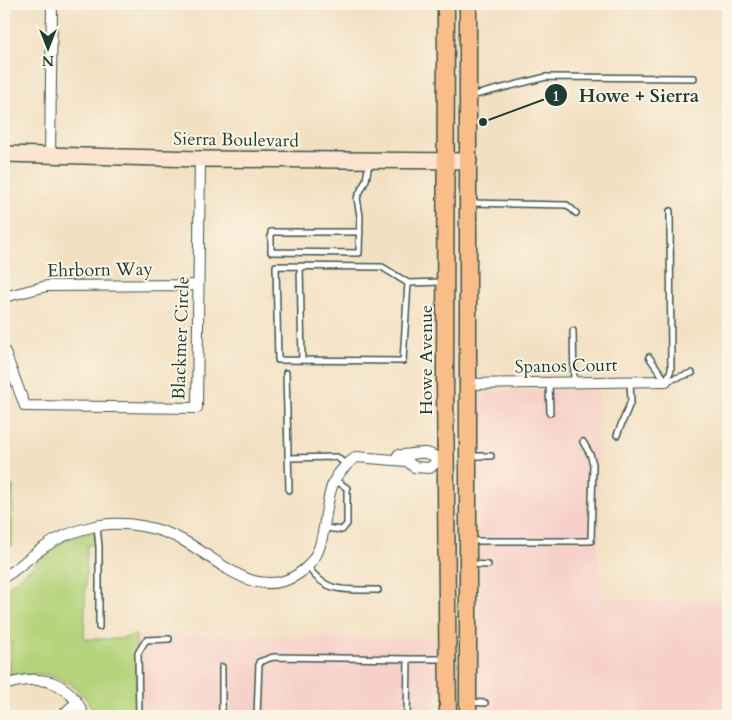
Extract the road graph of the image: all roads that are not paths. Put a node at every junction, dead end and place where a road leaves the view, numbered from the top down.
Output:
1 (52, 4) edge
2 (316, 4) edge
3 (323, 4) edge
4 (446, 4) edge
5 (468, 4) edge
6 (694, 78) dead end
7 (469, 96) junction
8 (4, 154) edge
9 (50, 155) junction
10 (200, 159) junction
11 (369, 160) junction
12 (446, 161) junction
13 (469, 161) junction
14 (468, 203) junction
15 (670, 211) dead end
16 (576, 213) dead end
17 (360, 232) junction
18 (300, 266) junction
19 (446, 281) junction
20 (408, 283) junction
21 (197, 285) junction
22 (4, 297) edge
23 (573, 331) dead end
24 (4, 350) edge
25 (649, 357) dead end
26 (302, 360) junction
27 (286, 372) dead end
28 (692, 373) dead end
29 (630, 381) junction
30 (666, 381) junction
31 (549, 382) junction
32 (574, 382) junction
33 (467, 384) junction
34 (550, 413) dead end
35 (617, 435) dead end
36 (583, 442) dead end
37 (467, 456) junction
38 (491, 456) dead end
39 (288, 458) junction
40 (407, 459) junction
41 (442, 460) junction
42 (346, 465) junction
43 (335, 480) junction
44 (289, 490) dead end
45 (97, 526) junction
46 (325, 528) junction
47 (468, 541) junction
48 (468, 564) junction
49 (488, 565) dead end
50 (307, 566) junction
51 (4, 578) edge
52 (378, 590) dead end
53 (99, 627) dead end
54 (169, 639) dead end
55 (408, 659) junction
56 (447, 659) junction
57 (222, 667) dead end
58 (4, 686) edge
59 (76, 702) junction
60 (485, 703) dead end
61 (468, 709) edge
62 (65, 716) edge
63 (84, 716) edge
64 (138, 716) edge
65 (222, 716) edge
66 (257, 716) edge
67 (407, 716) edge
68 (448, 716) edge

1 - 9 street
2 - 3 lane
4 - 12 main road, Howe Avenue
5 - 7 main road
6 - 7 lane
7 - 13 main road
8 - 9 street, Sierra Boulevard
9 - 10 street, Sierra Boulevard
10 - 11 street, Sierra Boulevard
10 - 21 street, Blackmer Circle
11 - 12 street, Sierra Boulevard
11 - 17 lane
12 - 13 street, Sierra Boulevard
12 - 19 main road, Howe Avenue
13 - 14 main road
14 - 16 lane
14 - 33 main road
15 - 30 lane
17 - 17 lane
18 - 20 lane
18 - 26 lane
18 - 26 lane
19 - 20 lane
19 - 33 main road
19 - 41 main road, Howe Avenue
20 - 26 lane
21 - 22 street, Ehrborn Way
21 - 24 street, Blackmer Circle
23 - 32 lane
25 - 30 lane
27 - 39 lane
28 - 30 lane
29 - 30 street, Spanos Court
29 - 32 street, Spanos Court
29 - 35 lane
31 - 32 street, Spanos Court
31 - 33 street, Spanos Court
31 - 34 lane
33 - 37 main road
36 - 47 lane
37 - 38 lane
37 - 47 main road
39 - 42 lane
39 - 44 lane
40 - 41 street
40 - 41 street
40 - 42 street
41 - 47 main road
41 - 56 main road, Howe Avenue
42 - 43 street
43 - 46 street
43 - 46 lane
45 - 50 street
45 - 51 street
45 - 53 lane
46 - 50 street
47 - 48 main road
48 - 49 lane
48 - 61 main road
50 - 52 lane
54 - 64 lane
55 - 56 lane
55 - 66 lane
55 - 67 lane
56 - 68 main road, Howe Avenue
57 - 65 lane
58 - 59 street
59 - 62 street
59 - 63 street
60 - 61 lane

